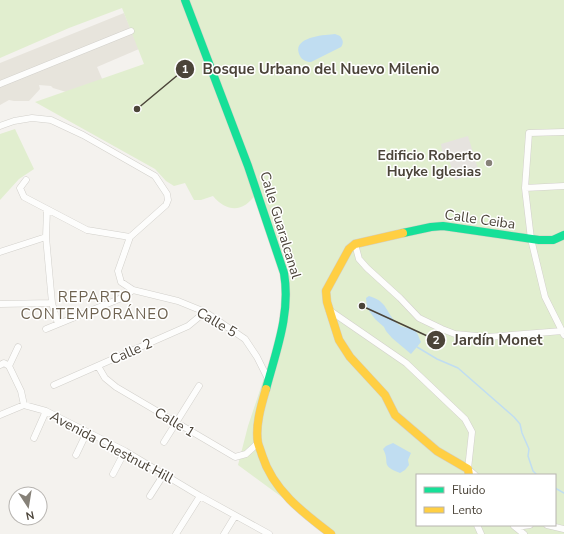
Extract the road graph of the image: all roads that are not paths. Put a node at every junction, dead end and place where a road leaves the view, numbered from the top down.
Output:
1 (185, 0) edge
2 (131, 31) dead end
3 (0, 84) edge
4 (0, 126) edge
5 (564, 132) edge
6 (26, 180) dead end
7 (564, 186) edge
8 (525, 188) junction
9 (47, 210) junction
10 (564, 235) edge
11 (46, 237) junction
12 (130, 237) junction
13 (531, 239) junction
14 (354, 244) junction
15 (0, 252) edge
16 (133, 290) junction
17 (52, 303) junction
18 (0, 304) edge
19 (329, 310) junction
20 (205, 312) junction
21 (58, 324) junction
22 (46, 329) dead end
23 (563, 333) edge
24 (18, 347) dead end
25 (0, 364) edge
26 (9, 366) junction
27 (98, 366) junction
28 (269, 381) junction
29 (54, 385) dead end
30 (198, 386) dead end
31 (24, 404) junction
32 (46, 411) junction
33 (0, 415) edge
34 (176, 423) junction
35 (87, 432) junction
36 (34, 438) dead end
37 (164, 442) dead end
38 (258, 443) junction
39 (125, 451) junction
40 (76, 455) dead end
41 (468, 472) edge
42 (112, 474) dead end
43 (164, 474) junction
44 (150, 496) dead end
45 (200, 496) junction
46 (235, 516) junction
47 (514, 526) edge
48 (551, 526) edge
49 (564, 529) edge
50 (176, 534) edge
51 (224, 534) edge
52 (269, 534) edge
53 (331, 534) edge
54 (524, 534) edge

1 - 28 street, Calle Guaralcanal
2 - 3 street
4 - 12 street
5 - 8 street
6 - 9 street
7 - 8 street
8 - 13 street
9 - 11 street
9 - 12 street
10 - 13 street, Calle Ceiba
11 - 15 street
11 - 17 street
12 - 16 street
13 - 14 street, Calle Ceiba
13 - 23 street
14 - 19 street
14 - 23 street
16 - 20 street, Calle 5
16 - 21 street
17 - 18 street
17 - 21 street
19 - 41 street
19 - 41 street
20 - 27 street, Calle 2
20 - 28 street, Calle 5
21 - 22 street
24 - 26 street
25 - 26 street
26 - 31 street
27 - 29 street, Calle 2
27 - 34 street, Calle 1
28 - 38 street, Calle Guaralcanal
30 - 34 street
31 - 32 street, Avenida Chestnut Hill
31 - 33 street
32 - 35 street, Avenida Chestnut Hill
32 - 36 street
34 - 37 street
34 - 38 street, Calle 1
35 - 39 street, Avenida Chestnut Hill
35 - 40 street
38 - 53 street, Calle Guaralcanal
39 - 42 street
39 - 43 street, Avenida Chestnut Hill
43 - 44 street
43 - 45 street, Avenida Chestnut Hill
45 - 46 street, Avenida Chestnut Hill
45 - 50 street
46 - 51 street
46 - 52 street, Avenida Chestnut Hill
47 - 54 street
48 - 49 street

